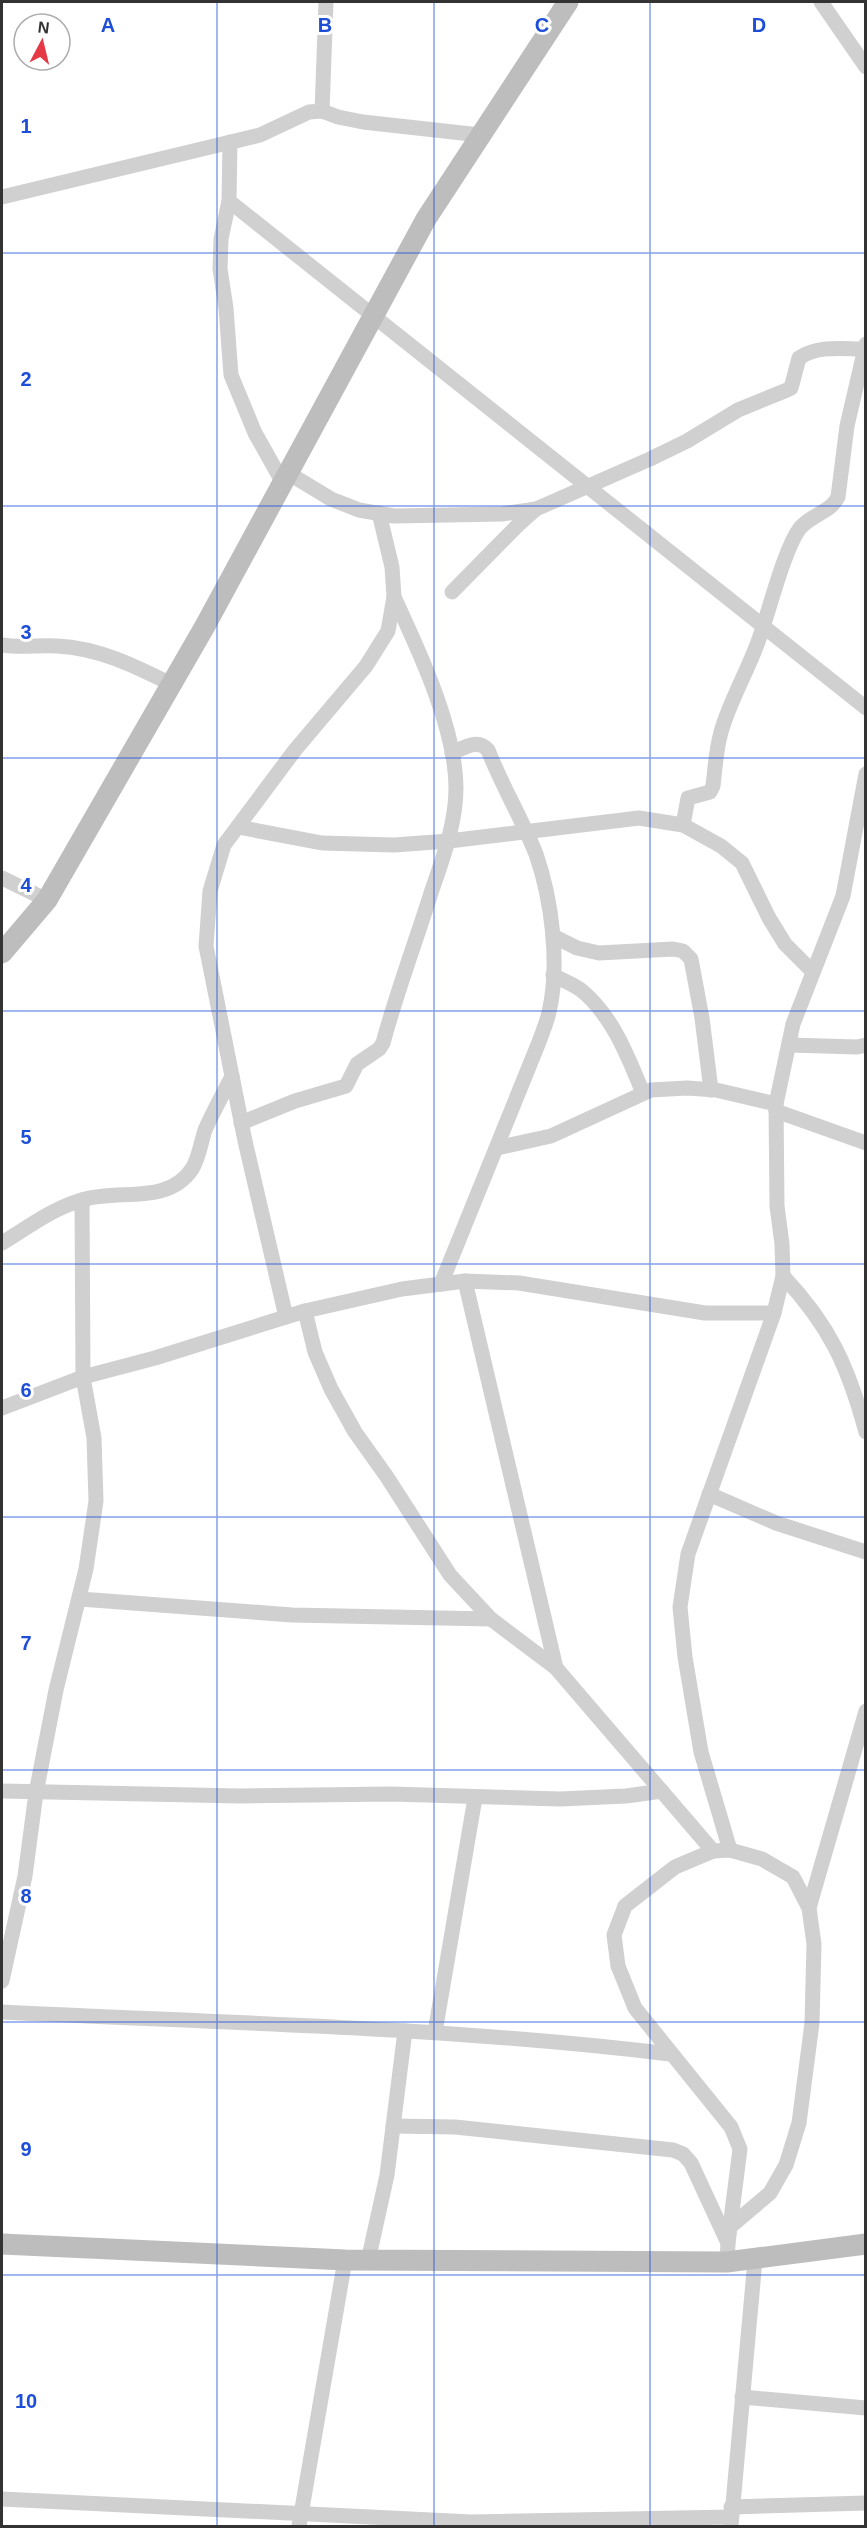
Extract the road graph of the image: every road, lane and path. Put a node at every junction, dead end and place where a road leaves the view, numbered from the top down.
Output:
1 (326, 2) edge
2 (568, 2) edge
3 (821, 2) edge
4 (866, 68) edge
5 (322, 111) junction
6 (480, 135) junction
7 (230, 142) junction
8 (2, 197) edge
9 (229, 201) junction
10 (372, 315) junction
11 (865, 346) edge
12 (285, 478) junction
13 (588, 487) junction
14 (536, 509) junction
15 (379, 513) junction
16 (452, 592) dead end
17 (394, 597) junction
18 (763, 627) junction
19 (2, 645) edge
20 (171, 684) junction
21 (866, 708) edge
22 (452, 753) junction
23 (866, 774) edge
24 (683, 825) junction
25 (238, 826) junction
26 (526, 831) junction
27 (449, 841) junction
28 (2, 878) edge
29 (47, 900) junction
30 (553, 936) junction
31 (2, 953) edge
32 (813, 972) junction
33 (553, 975) junction
34 (866, 1045) edge
35 (789, 1046) junction
36 (232, 1076) junction
37 (711, 1090) junction
38 (643, 1093) junction
39 (776, 1107) junction
40 (241, 1123) junction
41 (866, 1143) edge
42 (497, 1148) junction
43 (82, 1200) junction
44 (2, 1243) edge
45 (783, 1276) junction
46 (465, 1281) junction
47 (441, 1284) junction
48 (305, 1311) junction
49 (774, 1313) junction
50 (286, 1317) junction
51 (83, 1377) junction
52 (2, 1408) edge
53 (866, 1432) edge
54 (709, 1494) junction
55 (866, 1552) edge
56 (80, 1599) junction
57 (491, 1619) junction
58 (556, 1668) junction
59 (866, 1711) edge
60 (2, 1791) edge
61 (662, 1791) junction
62 (36, 1793) junction
63 (475, 1798) junction
64 (729, 1850) junction
65 (713, 1851) junction
66 (809, 1908) junction
67 (2, 1981) edge
68 (2, 2012) edge
69 (405, 2031) junction
70 (435, 2032) junction
71 (670, 2054) junction
72 (393, 2126) junction
73 (731, 2226) junction
74 (2, 2244) edge
75 (866, 2244) edge
76 (728, 2253) junction
77 (345, 2260) junction
78 (368, 2260) junction
79 (755, 2260) junction
80 (742, 2397) junction
81 (866, 2408) edge
82 (2, 2499) edge
83 (866, 2503) edge
84 (731, 2517) edge
85 (300, 2521) edge
86 (471, 2524) edge

1 - 5 street
2 - 6 street
3 - 4 street
5 - 6 street
5 - 7 street
6 - 10 street
7 - 8 street
7 - 9 street
9 - 10 street
9 - 12 street
10 - 12 street
10 - 13 street
11 - 13 street
11 - 18 street
12 - 15 street
12 - 20 street
13 - 14 street
13 - 18 street
14 - 15 street
14 - 16 street
15 - 17 street
17 - 22 street
17 - 25 street
18 - 21 street
18 - 24 street
19 - 20 street
20 - 29 street
22 - 26 street
22 - 27 street
23 - 32 street
24 - 26 street
24 - 32 street
25 - 27 street
25 - 36 street
26 - 27 street
26 - 30 street
27 - 40 street
28 - 29 street
29 - 31 street
30 - 33 street
30 - 37 street
32 - 35 street
33 - 38 street
33 - 42 street
34 - 35 street
35 - 39 street
36 - 40 street
36 - 43 street
37 - 38 street
37 - 39 street
38 - 42 street
39 - 41 street
39 - 45 street
40 - 50 street
42 - 47 street
43 - 44 street
43 - 51 street
45 - 49 street
45 - 53 street
46 - 47 street
46 - 49 street
46 - 58 street
47 - 48 street
48 - 50 street
48 - 57 street
49 - 54 street
50 - 51 street
51 - 52 street
51 - 56 street
54 - 55 street
54 - 64 street
56 - 57 street
56 - 62 street
57 - 58 street
58 - 61 street
59 - 66 street
60 - 62 street
61 - 63 street
61 - 65 street
62 - 63 street
62 - 67 street
63 - 70 street
64 - 65 street
64 - 66 street
65 - 71 street
66 - 73 street
68 - 69 street
69 - 70 street
69 - 72 street
70 - 71 street
71 - 73 street
72 - 76 street
72 - 78 street
73 - 76 street
74 - 77 street
75 - 79 street
76 - 78 street
76 - 79 street
77 - 78 street
77 - 85 street
79 - 80 street
80 - 81 street
80 - 84 street
82 - 85 street
83 - 84 street
84 - 86 street
85 - 86 street

